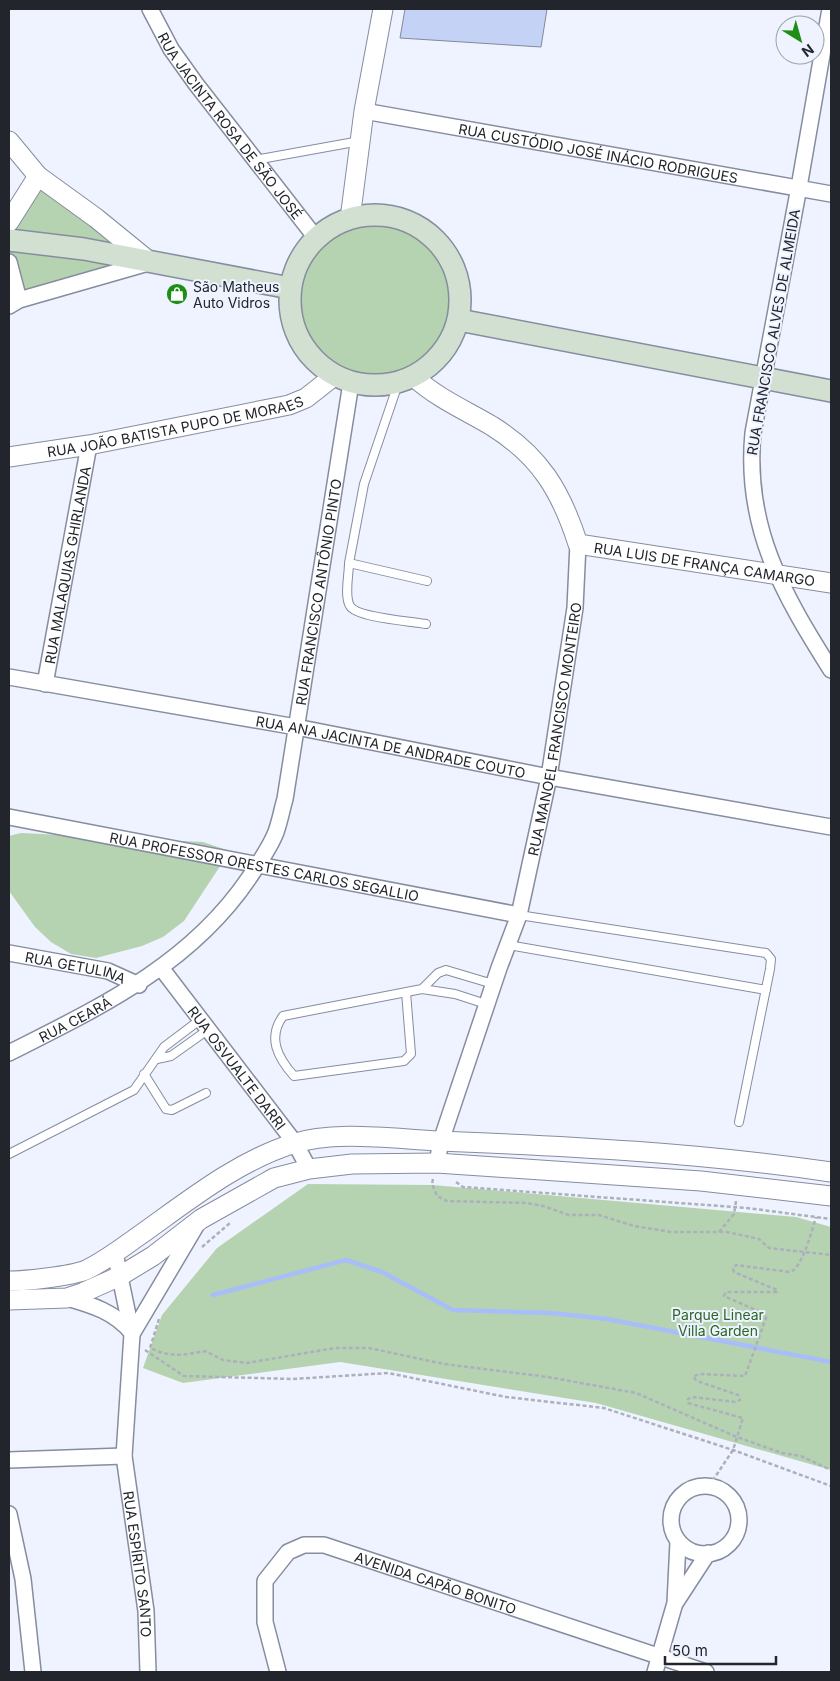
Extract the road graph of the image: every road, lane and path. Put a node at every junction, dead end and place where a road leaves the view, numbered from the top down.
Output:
1 (150, 9) edge
2 (382, 9) edge
3 (830, 9) edge
4 (364, 111) junction
5 (9, 141) edge
6 (360, 141) junction
7 (255, 160) junction
8 (38, 176) junction
9 (799, 187) junction
10 (831, 194) edge
11 (350, 219) junction
12 (9, 222) edge
13 (316, 238) junction
14 (9, 240) edge
15 (9, 262) edge
16 (150, 262) junction
17 (290, 288) junction
18 (14, 303) edge
19 (459, 320) junction
20 (343, 379) junction
21 (406, 379) junction
22 (763, 379) junction
23 (831, 391) edge
24 (90, 445) junction
25 (9, 457) edge
26 (578, 544) junction
27 (349, 563) junction
28 (775, 573) junction
29 (426, 581) dead end
30 (831, 583) edge
31 (426, 624) dead end
32 (831, 670) edge
33 (9, 677) edge
34 (45, 684) junction
35 (296, 727) junction
36 (549, 777) junction
37 (9, 817) edge
38 (831, 827) edge
39 (257, 865) junction
40 (519, 915) junction
41 (508, 945) junction
42 (9, 953) edge
43 (162, 969) junction
44 (493, 984) junction
45 (139, 985) junction
46 (422, 989) junction
47 (766, 990) junction
48 (406, 992) junction
49 (486, 1004) junction
50 (205, 1024) junction
51 (9, 1053) edge
52 (156, 1059) junction
53 (144, 1074) junction
54 (206, 1094) dead end
55 (740, 1122) dead end
56 (441, 1141) junction
57 (295, 1143) junction
58 (9, 1154) edge
59 (494, 1168) junction
60 (309, 1169) junction
61 (436, 1172) junction
62 (831, 1172) edge
63 (425, 1178) dead end
64 (461, 1180) dead end
65 (478, 1183) dead end
66 (738, 1185) junction
67 (831, 1196) edge
68 (735, 1207) junction
69 (816, 1217) junction
70 (200, 1219) junction
71 (237, 1219) dead end
72 (831, 1220) edge
73 (718, 1232) junction
74 (201, 1247) dead end
75 (115, 1253) junction
76 (802, 1253) junction
77 (831, 1256) edge
78 (120, 1276) junction
79 (10, 1287) edge
80 (67, 1298) junction
81 (160, 1318) dead end
82 (132, 1334) junction
83 (146, 1342) dead end
84 (737, 1437) junction
85 (734, 1450) junction
86 (124, 1456) junction
87 (9, 1460) edge
88 (831, 1470) edge
89 (709, 1486) junction
90 (831, 1486) edge
91 (9, 1514) edge
92 (678, 1542) junction
93 (708, 1554) junction
94 (675, 1603) junction
95 (659, 1657) junction
96 (33, 1672) edge
97 (148, 1672) edge
98 (278, 1672) edge
99 (655, 1672) edge
100 (706, 1672) edge

1 - 7 street, RUA JACINTA ROSA DE SÃO JOSÉ
2 - 4 street
3 - 9 street, RUA FRANCISCO ALVES DE ALMEIDA
4 - 6 street
4 - 9 street, RUA CUSTÓDIO JOSÉ INÁCIO RODRIGUES
5 - 8 street
6 - 7 lane
6 - 11 street
7 - 13 street, RUA JACINTA ROSA DE SÃO JOSÉ
8 - 12 street
8 - 16 street
9 - 10 street, RUA CUSTÓDIO JOSÉ INÁCIO RODRIGUES
9 - 22 street, RUA FRANCISCO ALVES DE ALMEIDA
11 - 13 main road
11 - 19 main road
13 - 17 main road
14 - 16 main road
15 - 18 street
16 - 17 main road
16 - 18 street
17 - 20 main road
19 - 21 main road
19 - 22 main road
20 - 21 main road
20 - 24 street, RUA JOÃO BATISTA PUPO DE MORAES
20 - 35 street, RUA FRANCISCO ANTÔNIO PINTO
21 - 26 street, RUA MANOEL FRANCISCO MONTEIRO
21 - 27 lane
22 - 23 main road
22 - 28 street, RUA FRANCISCO ALVES DE ALMEIDA
24 - 25 street, RUA JOÃO BATISTA PUPO DE MORAES
24 - 34 street, RUA MALAQUIAS GHIRLANDA
26 - 28 street, RUA LUIS DE FRANÇA CAMARGO
26 - 36 street, RUA MANOEL FRANCISCO MONTEIRO
27 - 29 lane
27 - 31 lane
28 - 30 street, RUA LUIS DE FRANÇA CAMARGO
28 - 32 street, RUA FRANCISCO ALVES DE ALMEIDA
33 - 34 street, RUA ANA JACINTA DE ANDRADE COUTO
34 - 35 street, RUA ANA JACINTA DE ANDRADE COUTO
35 - 36 street, RUA ANA JACINTA DE ANDRADE COUTO
35 - 39 street, RUA FRANCISCO ANTÔNIO PINTO
36 - 38 street, RUA ANA JACINTA DE ANDRADE COUTO
36 - 40 street, RUA MANOEL FRANCISCO MONTEIRO
37 - 39 street, RUA PROFESSOR ORESTES CARLOS SEGALLIO
39 - 40 street, RUA PROFESSOR ORESTES CARLOS SEGALLIO
39 - 43 street, RUA FRANCISCO ANTÔNIO PINTO
40 - 41 street, RUA MANOEL FRANCISCO MONTEIRO
40 - 47 lane
41 - 44 street, RUA MANOEL FRANCISCO MONTEIRO
41 - 47 lane
42 - 45 street, RUA GETULINA
43 - 45 street, RUA FRANCISCO ANTÔNIO PINTO
43 - 50 street, RUA OSVUALTE DARRI
44 - 46 lane
44 - 49 street, RUA MANOEL FRANCISCO MONTEIRO
45 - 51 street, RUA CEARÁ
46 - 48 lane
46 - 49 lane
47 - 55 lane
48 - 48 lane
49 - 56 street, RUA MANOEL FRANCISCO MONTEIRO
50 - 52 lane
50 - 52 lane
50 - 57 street, RUA OSVUALTE DARRI
52 - 53 lane
53 - 54 lane
53 - 58 lane
56 - 57 street
56 - 61 street, RUA MANOEL FRANCISCO MONTEIRO
56 - 62 street
57 - 60 street, RUA OSVUALTE DARRI
57 - 75 street
59 - 61 street
59 - 65 path
59 - 66 street
60 - 61 street
60 - 70 street
61 - 63 path
61 - 73 path
64 - 68 path
66 - 67 street
66 - 68 path
68 - 69 path
68 - 73 path
69 - 72 path
69 - 76 path
70 - 78 street
70 - 82 street
71 - 74 path
73 - 76 path
75 - 78 street
75 - 79 street
76 - 77 path
76 - 84 path
78 - 80 street
78 - 82 street
79 - 80 street
80 - 82 street
81 - 84 path
82 - 86 street, RUA ESPÍRITO SANTO
83 - 85 path
84 - 85 path
84 - 88 path
85 - 89 path
85 - 90 path
86 - 87 street
86 - 97 street, RUA ESPÍRITO SANTO
89 - 92 street
89 - 93 street
91 - 96 street
92 - 93 street
92 - 94 street
93 - 94 street
94 - 95 street
95 - 98 street, AVENIDA CAPÃO BONITO
95 - 99 street
95 - 100 street, AVENIDA CAPÃO BONITO

